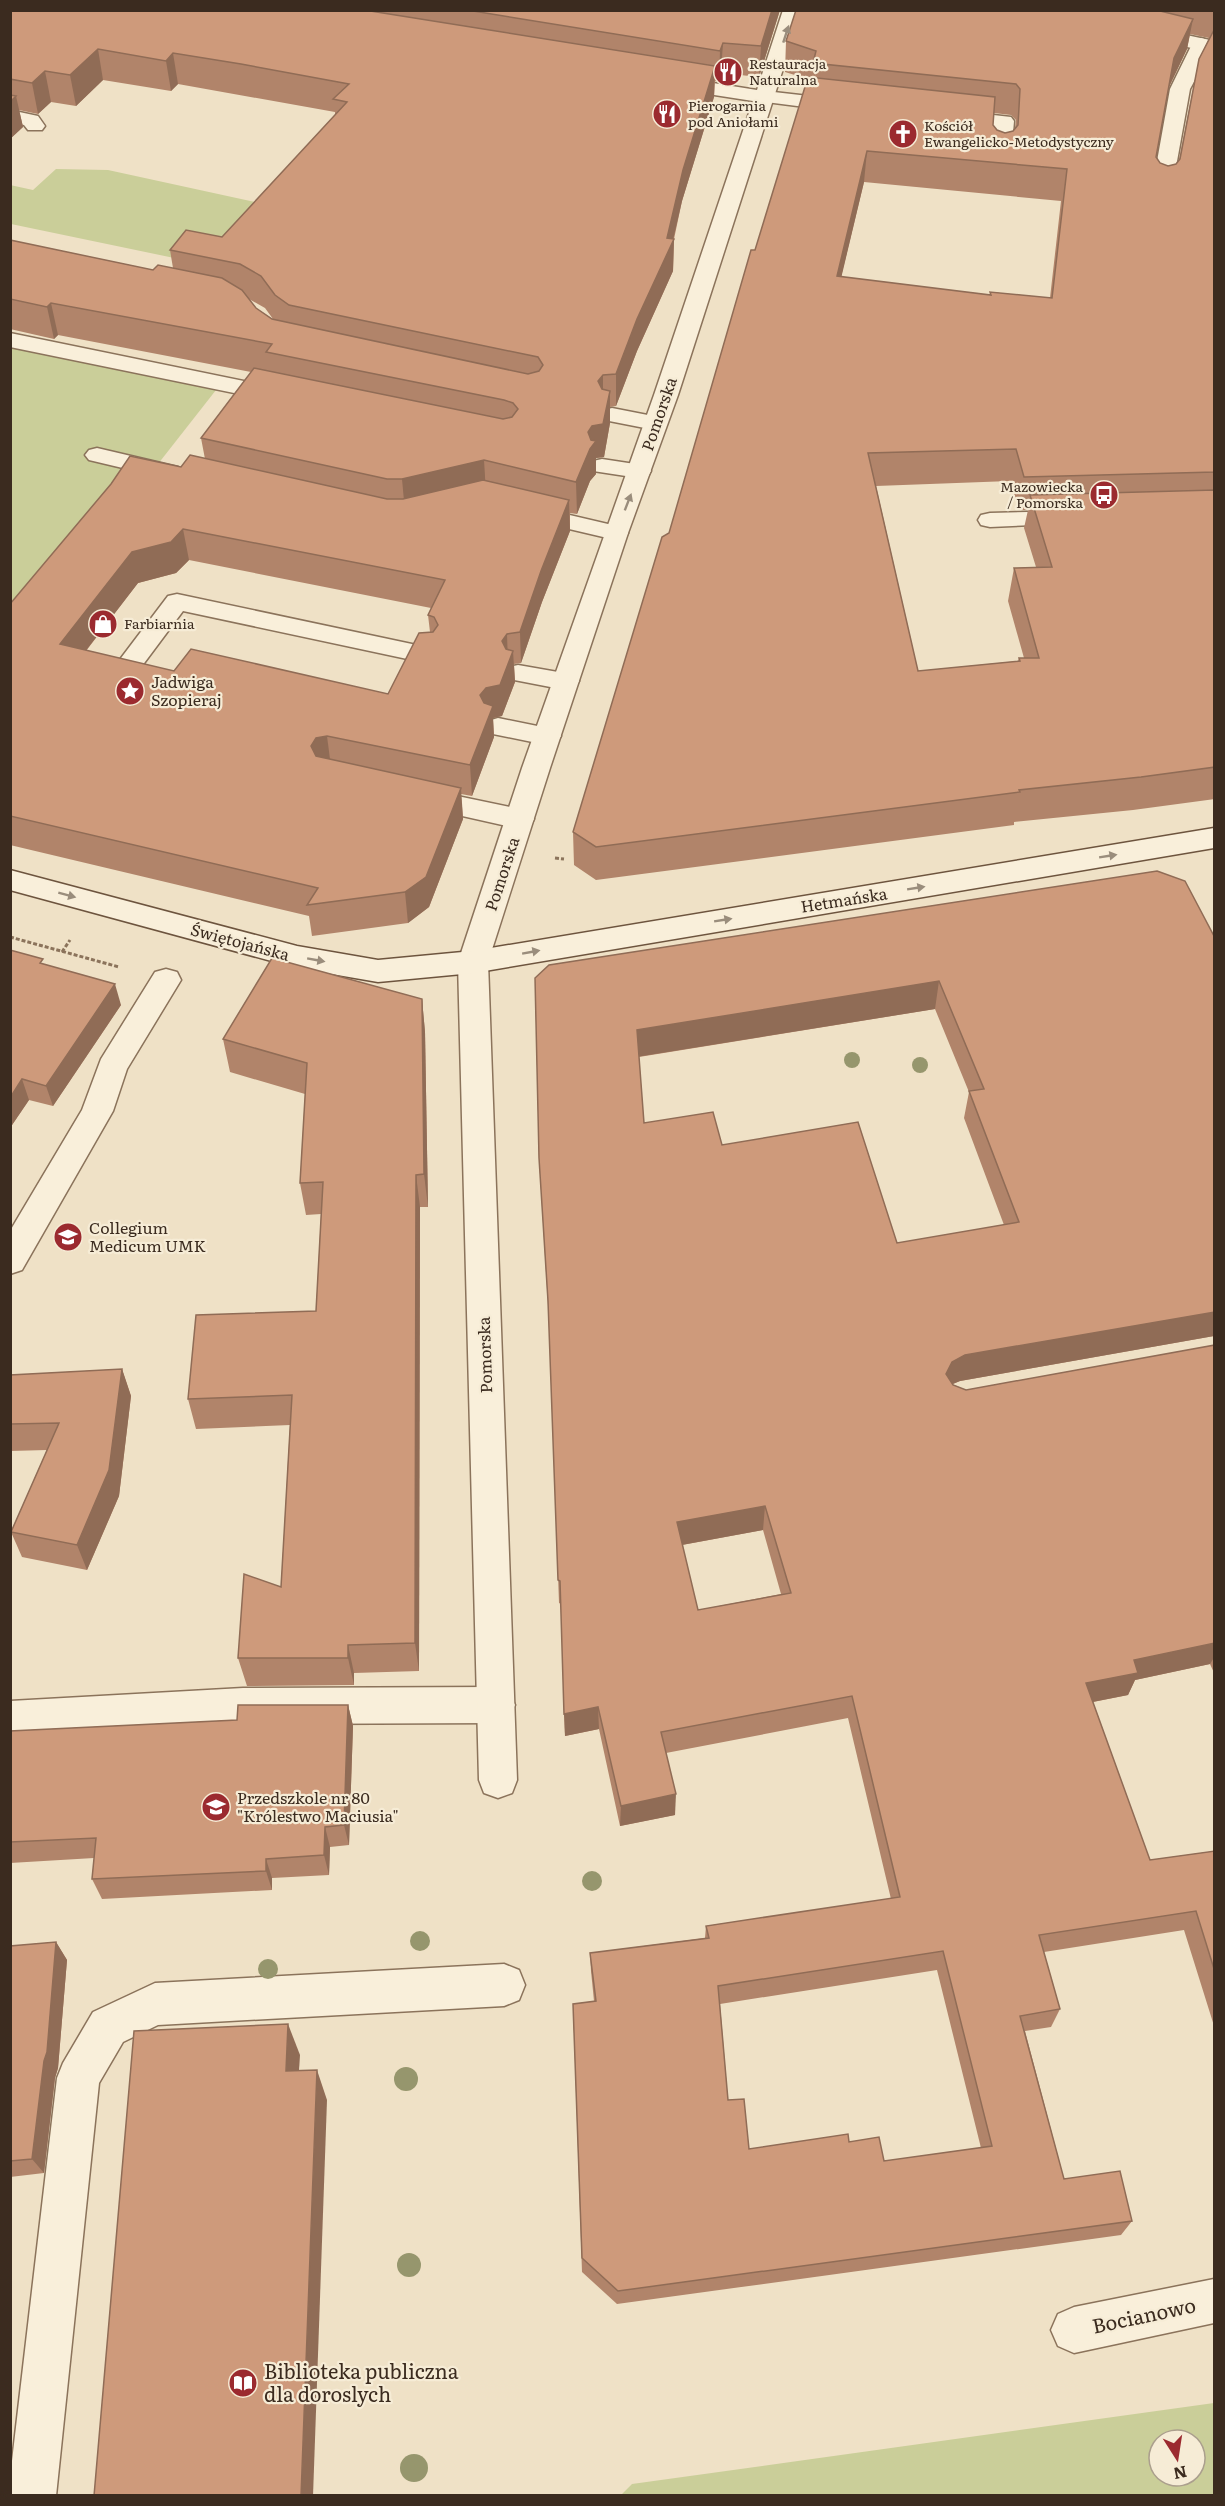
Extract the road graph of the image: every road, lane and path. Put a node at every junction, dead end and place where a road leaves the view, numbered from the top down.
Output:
1 (794, 10) edge
2 (1126, 28) edge
3 (1208, 45) edge
4 (655, 80) edge
5 (765, 98) junction
6 (863, 108) edge
7 (933, 115) edge
8 (10, 116) edge
9 (35, 126) dead end
10 (1000, 156) edge
11 (1162, 189) edge
12 (10, 340) edge
13 (299, 400) edge
14 (612, 415) dead end
15 (655, 423) junction
16 (97, 455) dead end
17 (602, 466) dead end
18 (639, 471) junction
19 (187, 476) edge
20 (501, 506) edge
21 (1094, 517) edge
22 (990, 520) dead end
23 (616, 533) junction
24 (426, 655) edge
25 (124, 672) edge
26 (518, 673) dead end
27 (566, 681) junction
28 (498, 727) dead end
29 (547, 736) junction
30 (398, 793) edge
31 (520, 819) junction
32 (1215, 838) edge
33 (10, 879) edge
34 (10, 937) edge
35 (473, 962) junction
36 (166, 980) joint
37 (10, 1261) edge
38 (496, 1705) junction
39 (10, 1719) edge
40 (498, 1780) dead end
41 (504, 1984) dead end
42 (1215, 2301) edge
43 (1074, 2330) dead end
44 (24, 2433) edge
45 (32, 2496) edge

5 -> 1 street, Pomorska
2 - 3 street
3 - 11 street
4 - 5 street
5 - 6 street
5 - 15 street, Pomorska
7 - 10 street
8 - 9 street
12 - 13 street
14 - 15 street
15 - 18 street, Pomorska
16 - 19 street
17 - 18 street
23 -> 18 street, Pomorska
20 - 23 street
21 - 22 street
23 - 27 street, Pomorska
24 - 25 street
26 - 27 street
27 - 29 street, Pomorska
28 - 29 street
29 - 31 street, Pomorska
30 - 31 street
31 - 35 street, Pomorska
35 -> 32 street, Hetmańska
33 -> 35 street, Świętojańska
34 - 36 path
35 - 38 street, Pomorska
36 - 37 street
38 - 39 street
38 - 40 street, Pomorska
41 - 44 street
42 - 43 street, Bocianowo
44 - 45 street

